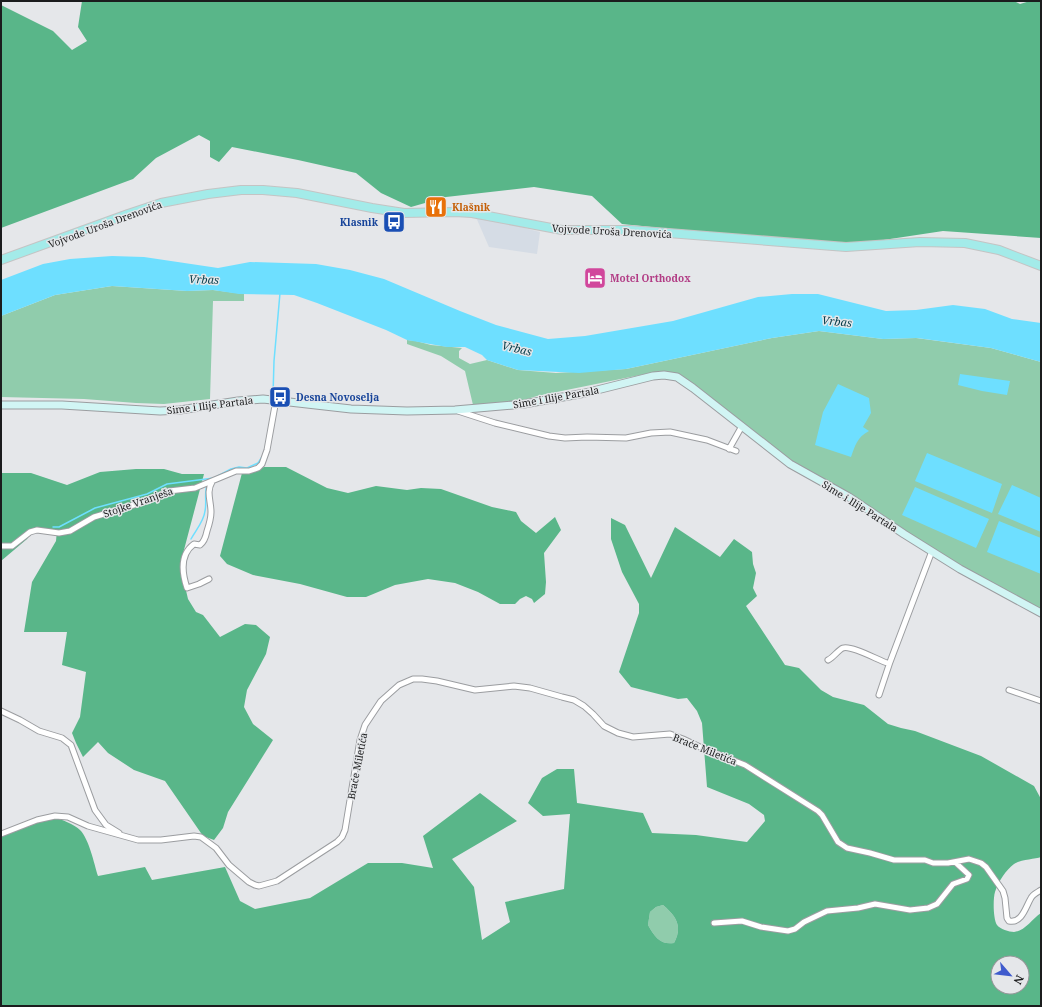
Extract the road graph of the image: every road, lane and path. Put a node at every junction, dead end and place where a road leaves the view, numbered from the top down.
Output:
1 (1, 260) edge
2 (1041, 266) edge
3 (276, 400) junction
4 (1, 405) edge
5 (455, 410) junction
6 (742, 426) junction
7 (729, 449) junction
8 (736, 451) dead end
9 (212, 482) junction
10 (1, 546) edge
11 (932, 551) junction
12 (209, 579) dead end
13 (1041, 613) edge
14 (828, 660) dead end
15 (890, 662) junction
16 (1009, 690) dead end
17 (879, 696) dead end
18 (1041, 702) edge
19 (1, 711) edge
20 (1, 834) edge
21 (127, 837) junction
22 (955, 862) junction
23 (1041, 890) edge
24 (714, 923) dead end

1 - 2 main road, Vojvode Uroša Drenovića
3 - 4 street, Sime i Ilije Partala
3 - 5 street, Sime i Ilije Partala
3 - 9 street, Stojke Vranješa
5 - 6 street, Sime i Ilije Partala
5 - 7 street
6 - 7 street
6 - 11 street, Sime i Ilije Partala
7 - 8 street
9 - 10 street, Stojke Vranješa
9 - 12 street
11 - 13 street, Sime i Ilije Partala
11 - 15 street
14 - 15 street
15 - 17 street
16 - 18 street
19 - 21 street
20 - 21 street
21 - 22 street, Braće Miletića
22 - 23 street, Braće Miletića
22 - 24 street

